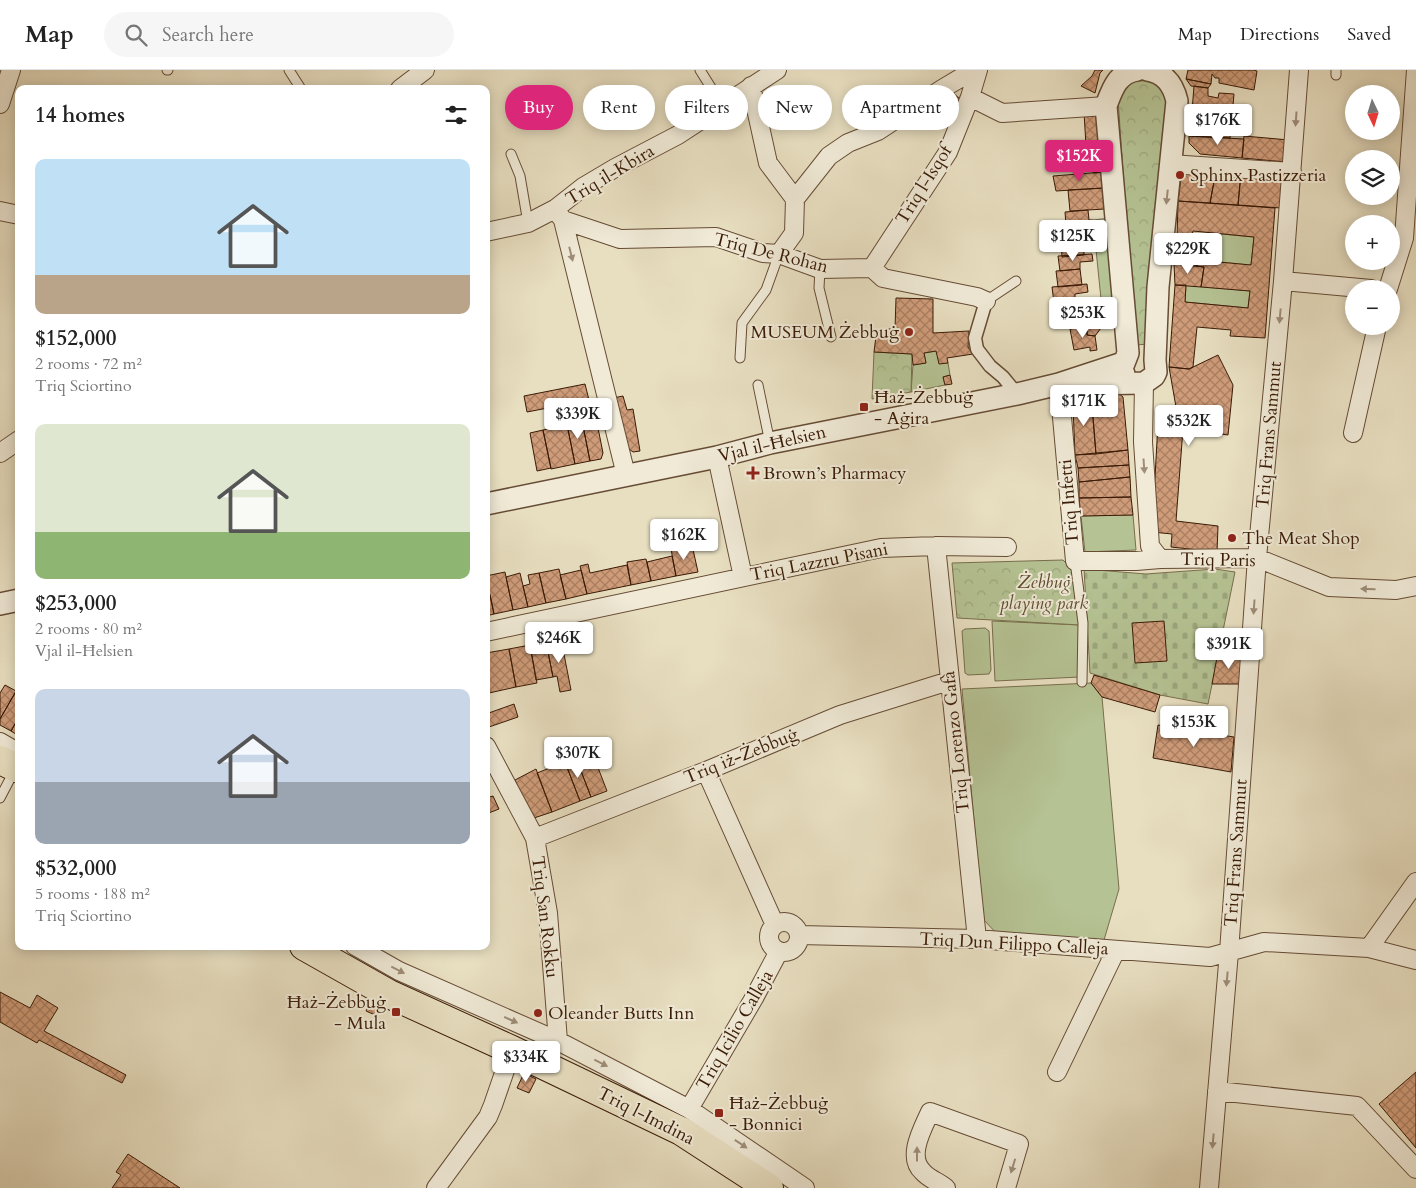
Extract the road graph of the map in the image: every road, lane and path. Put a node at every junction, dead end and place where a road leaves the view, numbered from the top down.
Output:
1 (11, 70) edge
2 (289, 70) edge
3 (402, 70) edge
4 (425, 70) edge
5 (700, 70) edge
6 (777, 70) edge
7 (974, 70) edge
8 (978, 70) edge
9 (1137, 70) edge
10 (1147, 70) edge
11 (1299, 70) edge
12 (1416, 70) edge
13 (1170, 75) edge
14 (298, 85) edge
15 (397, 85) edge
16 (405, 85) edge
17 (709, 85) edge
18 (752, 86) junction
19 (748, 89) edge
20 (2, 94) edge
21 (970, 97) junction
22 (1106, 106) junction
23 (685, 130) edge
24 (511, 154) dead end
25 (1170, 164) junction
26 (1292, 172) junction
27 (795, 199) junction
28 (0, 211) edge
29 (15, 214) edge
30 (559, 214) junction
31 (528, 222) junction
32 (490, 231) edge
33 (1410, 240) edge
34 (779, 254) junction
35 (872, 268) junction
36 (820, 269) junction
37 (1392, 280) edge
38 (1016, 281) dead end
39 (1283, 281) junction
40 (1345, 287) edge
41 (986, 301) junction
42 (1375, 335) edge
43 (831, 337) dead end
44 (740, 358) dead end
45 (1155, 360) junction
46 (1132, 370) junction
47 (1059, 384) junction
48 (758, 385) dead end
49 (1017, 394) junction
50 (1353, 433) dead end
51 (15, 443) edge
52 (770, 443) junction
53 (0, 453) edge
54 (717, 456) junction
55 (626, 475) junction
56 (490, 503) edge
57 (936, 546) junction
58 (1007, 547) dead end
59 (1257, 558) junction
60 (1160, 559) junction
61 (1075, 561) junction
62 (743, 577) junction
63 (1416, 586) edge
64 (15, 601) edge
65 (0, 604) edge
66 (490, 631) edge
67 (949, 681) junction
68 (1082, 682) dead end
69 (0, 742) edge
70 (490, 754) edge
71 (706, 771) junction
72 (10, 773) edge
73 (535, 838) junction
74 (1416, 882) edge
75 (775, 925) junction
76 (799, 934) junction
77 (978, 939) junction
78 (1369, 948) junction
79 (311, 950) edge
80 (363, 950) edge
81 (1116, 950) junction
82 (779, 951) junction
83 (1229, 952) junction
84 (1416, 960) edge
85 (558, 1041) junction
86 (512, 1050) junction
87 (1057, 1072) dead end
88 (1217, 1091) junction
89 (689, 1109) junction
90 (1416, 1169) edge
91 (436, 1188) edge
92 (769, 1188) edge
93 (805, 1188) edge
94 (946, 1188) edge
95 (1006, 1188) edge
96 (1209, 1188) edge

1 - 20 street
2 - 14 lane
3 - 15 street
4 - 16 street
5 - 17 lane
6 - 18 street, Triq il-Kbira
7 - 27 street
8 - 21 street, Triq l-Isqof
9 - 22 street
10 - 13 street
11 -> 26 street, Triq Frans Sammut
12 - 33 street
13 - 25 street
18 - 19 street, Triq il-Kbira
18 - 27 street
21 - 22 street
21 - 35 street, Triq l-Isqof
22 - 46 street
23 - 30 street, Triq il-Kbira
24 - 31 lane
25 - 26 street
25 -> 45 street
26 - 39 street, Triq Frans Sammut
27 - 34 street
28 - 29 street
30 - 31 street, Triq il-Kbira
30 - 34 street, Triq De Rohan
30 -> 55 street
31 - 32 street, Triq il-Kbira
33 - 37 street
34 - 36 street, Triq De Rohan
34 - 44 lane
35 - 36 street, Triq De Rohan
35 - 41 street
36 - 43 lane
38 - 41 lane
39 - 40 street
39 -> 59 street, Triq Frans Sammut
41 - 49 street
42 - 50 street
45 - 46 street
45 - 46 street
46 - 47 street, Vjal il-Ħelsien
46 -> 60 street
47 - 49 street, Vjal il-Ħelsien
47 - 61 street, Triq Infetti
48 - 52 lane
49 - 52 street, Vjal il-Ħelsien
51 - 53 street
52 - 54 street, Vjal il-Ħelsien
54 - 55 street, Vjal il-Ħelsien
54 - 62 street
55 - 56 street, Vjal il-Ħelsien
57 - 58 street, Triq Lazzru Pisani
57 - 62 street, Triq Lazzru Pisani
57 - 67 street, Triq Lorenzo Gafà
59 - 60 street, Triq Paris
63 -> 59 street, Triq Paris
59 -> 83 street, Triq Frans Sammut
60 - 61 street, Triq Paris
61 - 68 lane
62 - 66 street, Triq Lazzru Pisani
64 - 65 street
67 - 71 street, Triq iż-Żebbuġ
67 - 77 street, Triq Lorenzo Gafà
69 - 72 street
70 - 73 street, Triq San Rokku
71 - 73 street, Triq iż-Żebbuġ
71 - 75 street
73 - 85 street, Triq San Rokku
74 - 78 street
75 - 76 street
75 - 82 street
76 - 77 street, Triq Dun Filippo Calleja
76 - 82 street
77 - 81 street, Triq Dun Filippo Calleja
78 - 83 street, Triq Dun Filippo Calleja
78 - 84 street, Triq Dun Filippo Calleja
79 - 86 highway, Triq l-Imdina
80 -> 85 street, Triq l-Imdina
81 - 83 street, Triq Dun Filippo Calleja
81 - 87 street
82 - 89 street, Triq Icilio Calleja
83 -> 88 street, Triq Frans Sammut
85 -> 89 street, Triq l-Imdina
86 - 91 street
86 - 92 highway, Triq l-Imdina
88 - 90 street
88 -> 96 street, Triq Frans Sammut
89 -> 93 street, Triq l-Imdina
94 -> 95 street

